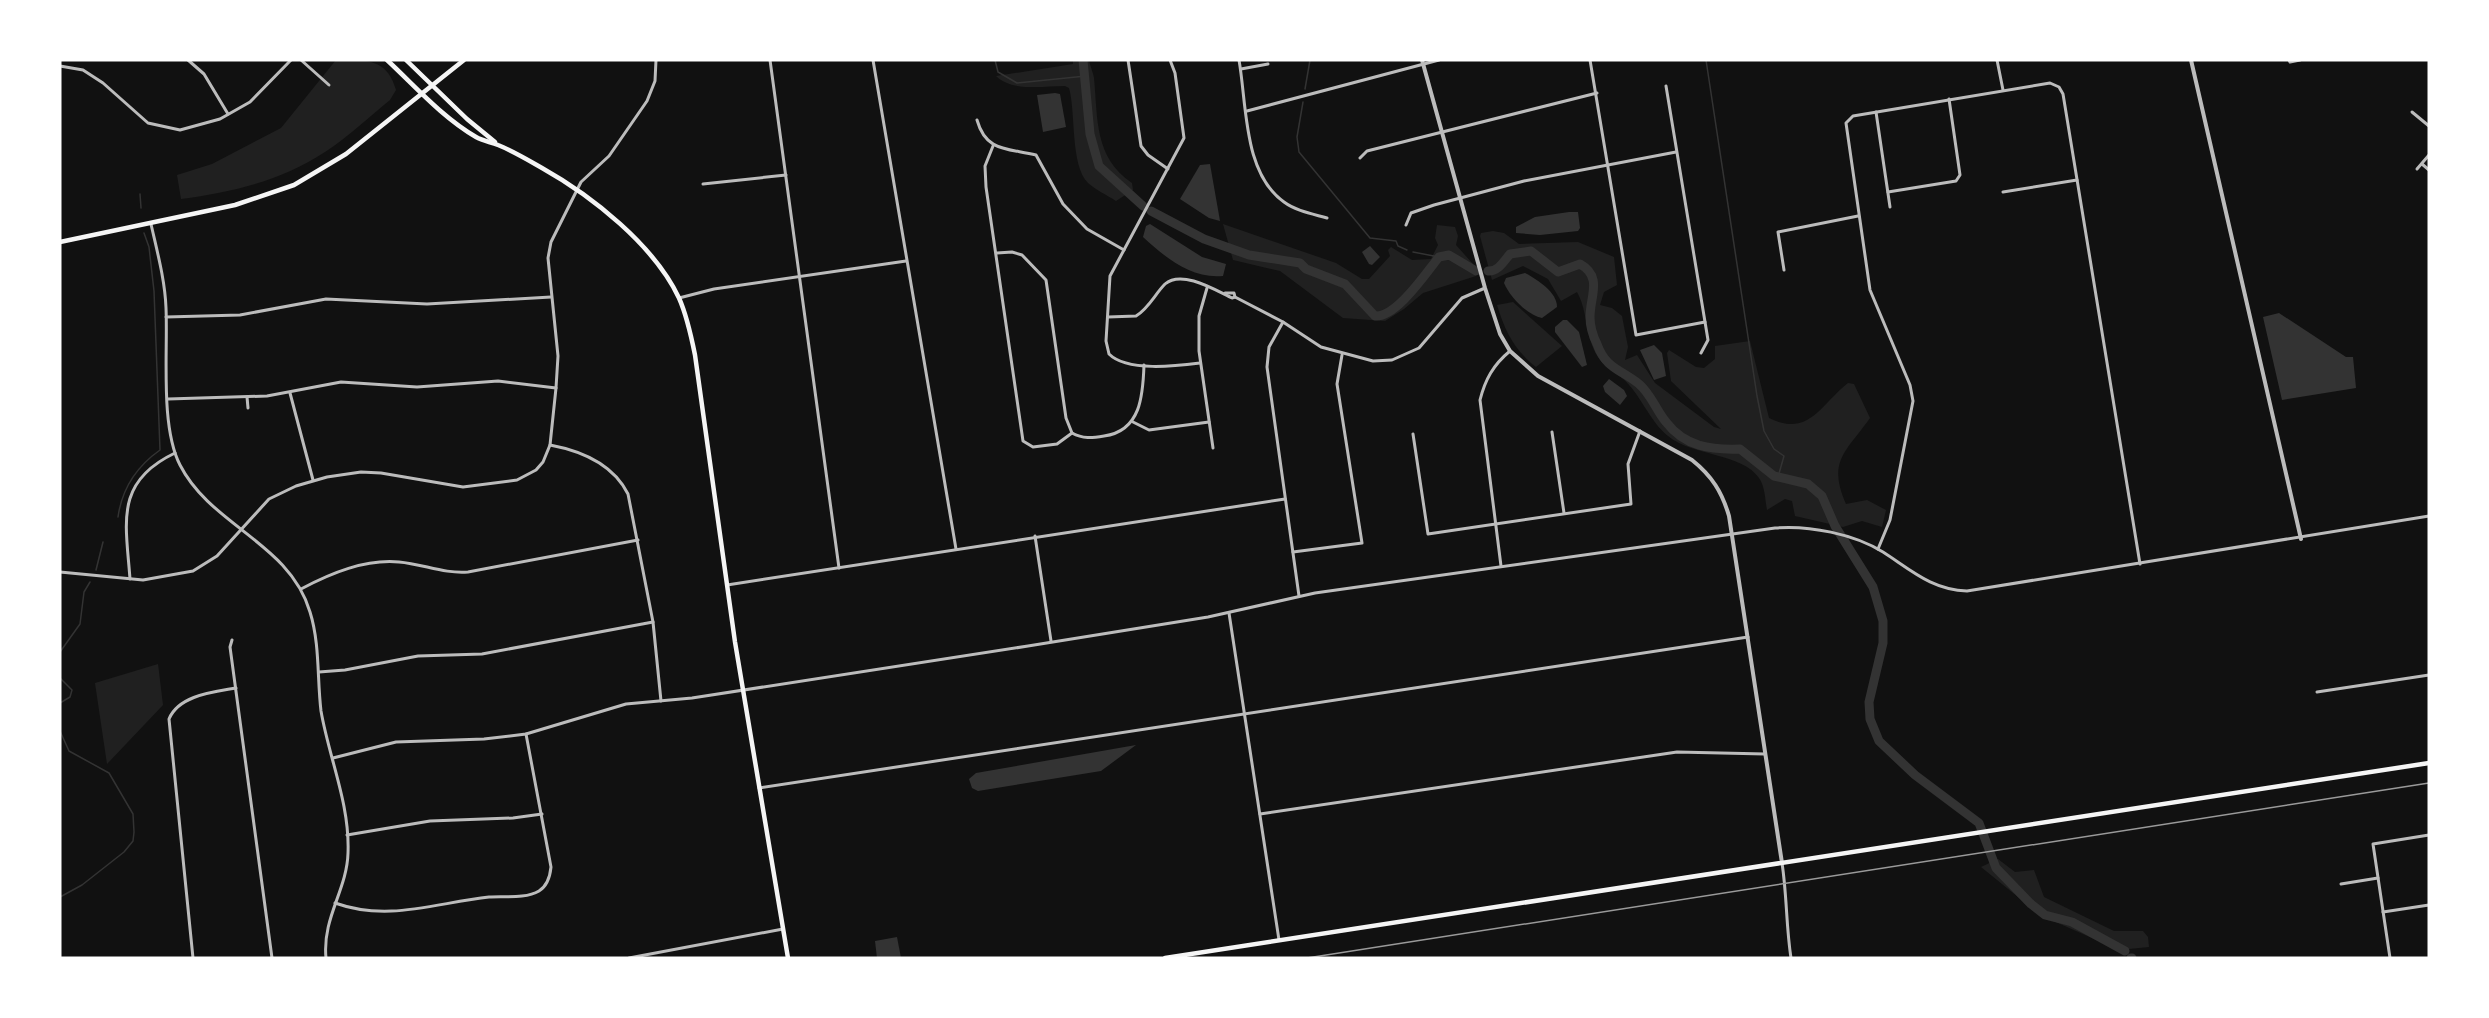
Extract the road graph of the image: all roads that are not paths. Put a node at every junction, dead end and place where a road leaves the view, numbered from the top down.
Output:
1 (188, 60) edge
2 (291, 60) edge
3 (301, 60) edge
4 (387, 60) edge
5 (406, 60) edge
6 (464, 60) edge
7 (656, 60) edge
8 (770, 60) edge
9 (873, 60) edge
10 (1128, 60) edge
11 (1170, 60) edge
12 (1239, 60) edge
13 (1439, 60) edge
14 (1590, 60) edge
15 (1997, 60) edge
16 (2191, 60) edge
17 (2300, 60) edge
18 (2289, 61) edge
19 (1422, 62) edge
20 (1268, 64) dead end
21 (60, 66) edge
22 (1240, 69) junction
23 (329, 85) dead end
24 (432, 85) junction
25 (1666, 86) dead end
26 (2003, 90) junction
27 (1597, 93) junction
28 (423, 94) junction
29 (1948, 99) junction
30 (1247, 111) junction
31 (1876, 112) junction
32 (2412, 112) dead end
33 (228, 114) junction
34 (977, 120) dead end
35 (2429, 126) edge
36 (1443, 132) junction
37 (497, 144) junction
38 (993, 146) junction
39 (1676, 152) junction
40 (2429, 155) edge
41 (1360, 158) dead end
42 (1609, 164) junction
43 (2422, 164) junction
44 (1168, 169) junction
45 (2417, 169) dead end
46 (2429, 170) edge
47 (786, 175) junction
48 (2077, 180) junction
49 (702, 184) dead end
50 (578, 189) junction
51 (1888, 192) junction
52 (2003, 192) dead end
53 (1461, 197) junction
54 (1890, 207) dead end
55 (1858, 216) junction
56 (1328, 218) dead end
57 (151, 224) junction
58 (1406, 225) dead end
59 (60, 243) edge
60 (1124, 250) junction
61 (997, 253) junction
62 (906, 261) junction
63 (1784, 270) dead end
64 (800, 277) junction
65 (1207, 288) junction
66 (1485, 288) junction
67 (550, 297) junction
68 (679, 298) junction
69 (166, 317) junction
70 (1107, 318) junction
71 (1283, 322) junction
72 (1705, 322) junction
73 (1510, 351) junction
74 (1701, 353) dead end
75 (1342, 355) junction
76 (1200, 363) junction
77 (1144, 365) junction
78 (556, 387) junction
79 (290, 393) junction
80 (247, 397) junction
81 (168, 399) junction
82 (248, 408) dead end
83 (1133, 422) junction
84 (1209, 422) junction
85 (1640, 431) junction
86 (1552, 432) dead end
87 (1072, 433) junction
88 (1413, 434) dead end
89 (550, 445) junction
90 (1213, 448) dead end
91 (175, 453) junction
92 (313, 480) junction
93 (1285, 498) junction
94 (1564, 513) junction
95 (2429, 516) edge
96 (1495, 524) junction
97 (242, 529) junction
98 (1732, 534) junction
99 (1035, 536) junction
100 (2301, 539) junction
101 (638, 540) junction
102 (1878, 549) junction
103 (956, 550) junction
104 (1293, 552) junction
105 (2140, 564) junction
106 (1501, 566) junction
107 (839, 568) junction
108 (60, 572) edge
109 (130, 580) junction
110 (727, 585) junction
111 (301, 589) junction
112 (1299, 597) junction
113 (1229, 613) junction
114 (653, 622) junction
115 (1748, 637) junction
116 (232, 640) dead end
117 (1051, 641) junction
118 (319, 672) junction
119 (2429, 675) edge
120 (236, 688) junction
121 (742, 688) junction
122 (2317, 692) dead end
123 (661, 701) junction
124 (1245, 714) junction
125 (526, 734) junction
126 (1766, 754) junction
127 (333, 758) junction
128 (2429, 763) edge
129 (759, 788) junction
130 (542, 814) junction
131 (1260, 814) junction
132 (347, 835) junction
133 (2429, 835) edge
134 (1782, 862) junction
135 (2378, 878) junction
136 (2341, 884) dead end
137 (335, 903) junction
138 (2429, 904) edge
139 (2383, 912) junction
140 (783, 928) junction
141 (1280, 940) junction
142 (193, 958) edge
143 (272, 958) edge
144 (326, 958) edge
145 (629, 958) edge
146 (788, 958) edge
147 (1165, 958) edge
148 (1791, 958) edge
149 (2390, 958) edge

1 - 33 street
2 - 33 street
3 - 23 street
4 - 28 main road
5 - 24 main road
6 - 24 main road
7 - 50 street
8 - 47 street
9 - 62 street
10 - 44 street
11 - 44 street
12 - 22 street
13 - 19 street
14 - 27 street
15 - 26 street
16 - 100 street
17 - 18 street
19 - 30 street
19 - 36 street
20 - 22 street
21 - 33 street
22 - 30 street
24 - 28 main road
24 - 37 main road
25 - 39 street
26 - 29 street
26 - 48 street
27 - 36 street
27 - 42 street
28 - 37 main road
28 - 57 main road
29 - 31 street
29 - 51 street
30 - 56 street
31 - 51 street
31 - 55 street
32 - 35 street
34 - 38 street
36 - 41 street
36 - 53 street
37 - 50 main road
38 - 60 street
38 - 61 street
39 - 42 street
39 - 72 street
40 - 43 street
42 - 53 street
42 - 72 street
43 - 45 street
43 - 46 street
44 - 60 street
47 - 49 street
47 - 64 street
48 - 52 street
48 - 105 street
50 - 67 street
50 - 68 main road
51 - 54 street
53 - 58 street
53 - 66 street
55 - 63 street
55 - 102 street
57 - 59 main road
57 - 69 street
60 - 70 street
61 - 87 street
61 - 87 street
62 - 64 street
62 - 103 street
64 - 68 street
64 - 107 street
65 - 70 street
65 - 71 street
65 - 76 street
66 - 73 street
66 - 75 street
67 - 69 street
67 - 78 street
68 - 110 main road
69 - 81 street
70 - 77 street
71 - 75 street
71 - 93 street
72 - 74 street
73 - 85 street
73 - 96 street
75 - 104 street
76 - 77 street
76 - 84 street
77 - 83 street
78 - 79 street
78 - 89 street
79 - 80 street
79 - 92 street
80 - 81 street
80 - 82 street
81 - 91 street
83 - 84 street
83 - 87 street
84 - 90 street
85 - 94 street
85 - 98 street
86 - 94 street
88 - 96 street
89 - 92 street
89 - 101 street
91 - 97 street
91 - 109 street
92 - 97 street
93 - 99 street
93 - 104 street
94 - 96 street
95 - 100 street
96 - 106 street
97 - 109 street
97 - 111 street
98 - 102 street
98 - 106 street
98 - 115 street
99 - 103 street
99 - 117 street
100 - 105 street
101 - 111 street
101 - 114 street
102 - 105 street
103 - 107 street
104 - 112 street
106 - 112 street
107 - 110 street
108 - 109 street
110 - 121 main road
111 - 118 street
112 - 113 street
113 - 117 street
113 - 124 street
114 - 118 street
114 - 123 street
115 - 124 street
115 - 126 street
116 - 120 street
117 - 121 street
118 - 127 street
119 - 122 street
120 - 142 street
120 - 143 street
121 - 123 street
121 - 129 main road
123 - 125 street
124 - 129 street
124 - 131 street
125 - 127 street
125 - 130 street
126 - 131 street
126 - 134 street
127 - 132 street
128 - 134 main road
129 - 140 main road
130 - 132 street
130 - 137 street
131 - 141 street
132 - 137 street
133 - 135 street
134 - 141 main road
134 - 148 street
135 - 136 street
135 - 139 street
137 - 144 street
138 - 139 street
139 - 149 street
140 - 145 street
140 - 146 main road
141 - 147 main road

